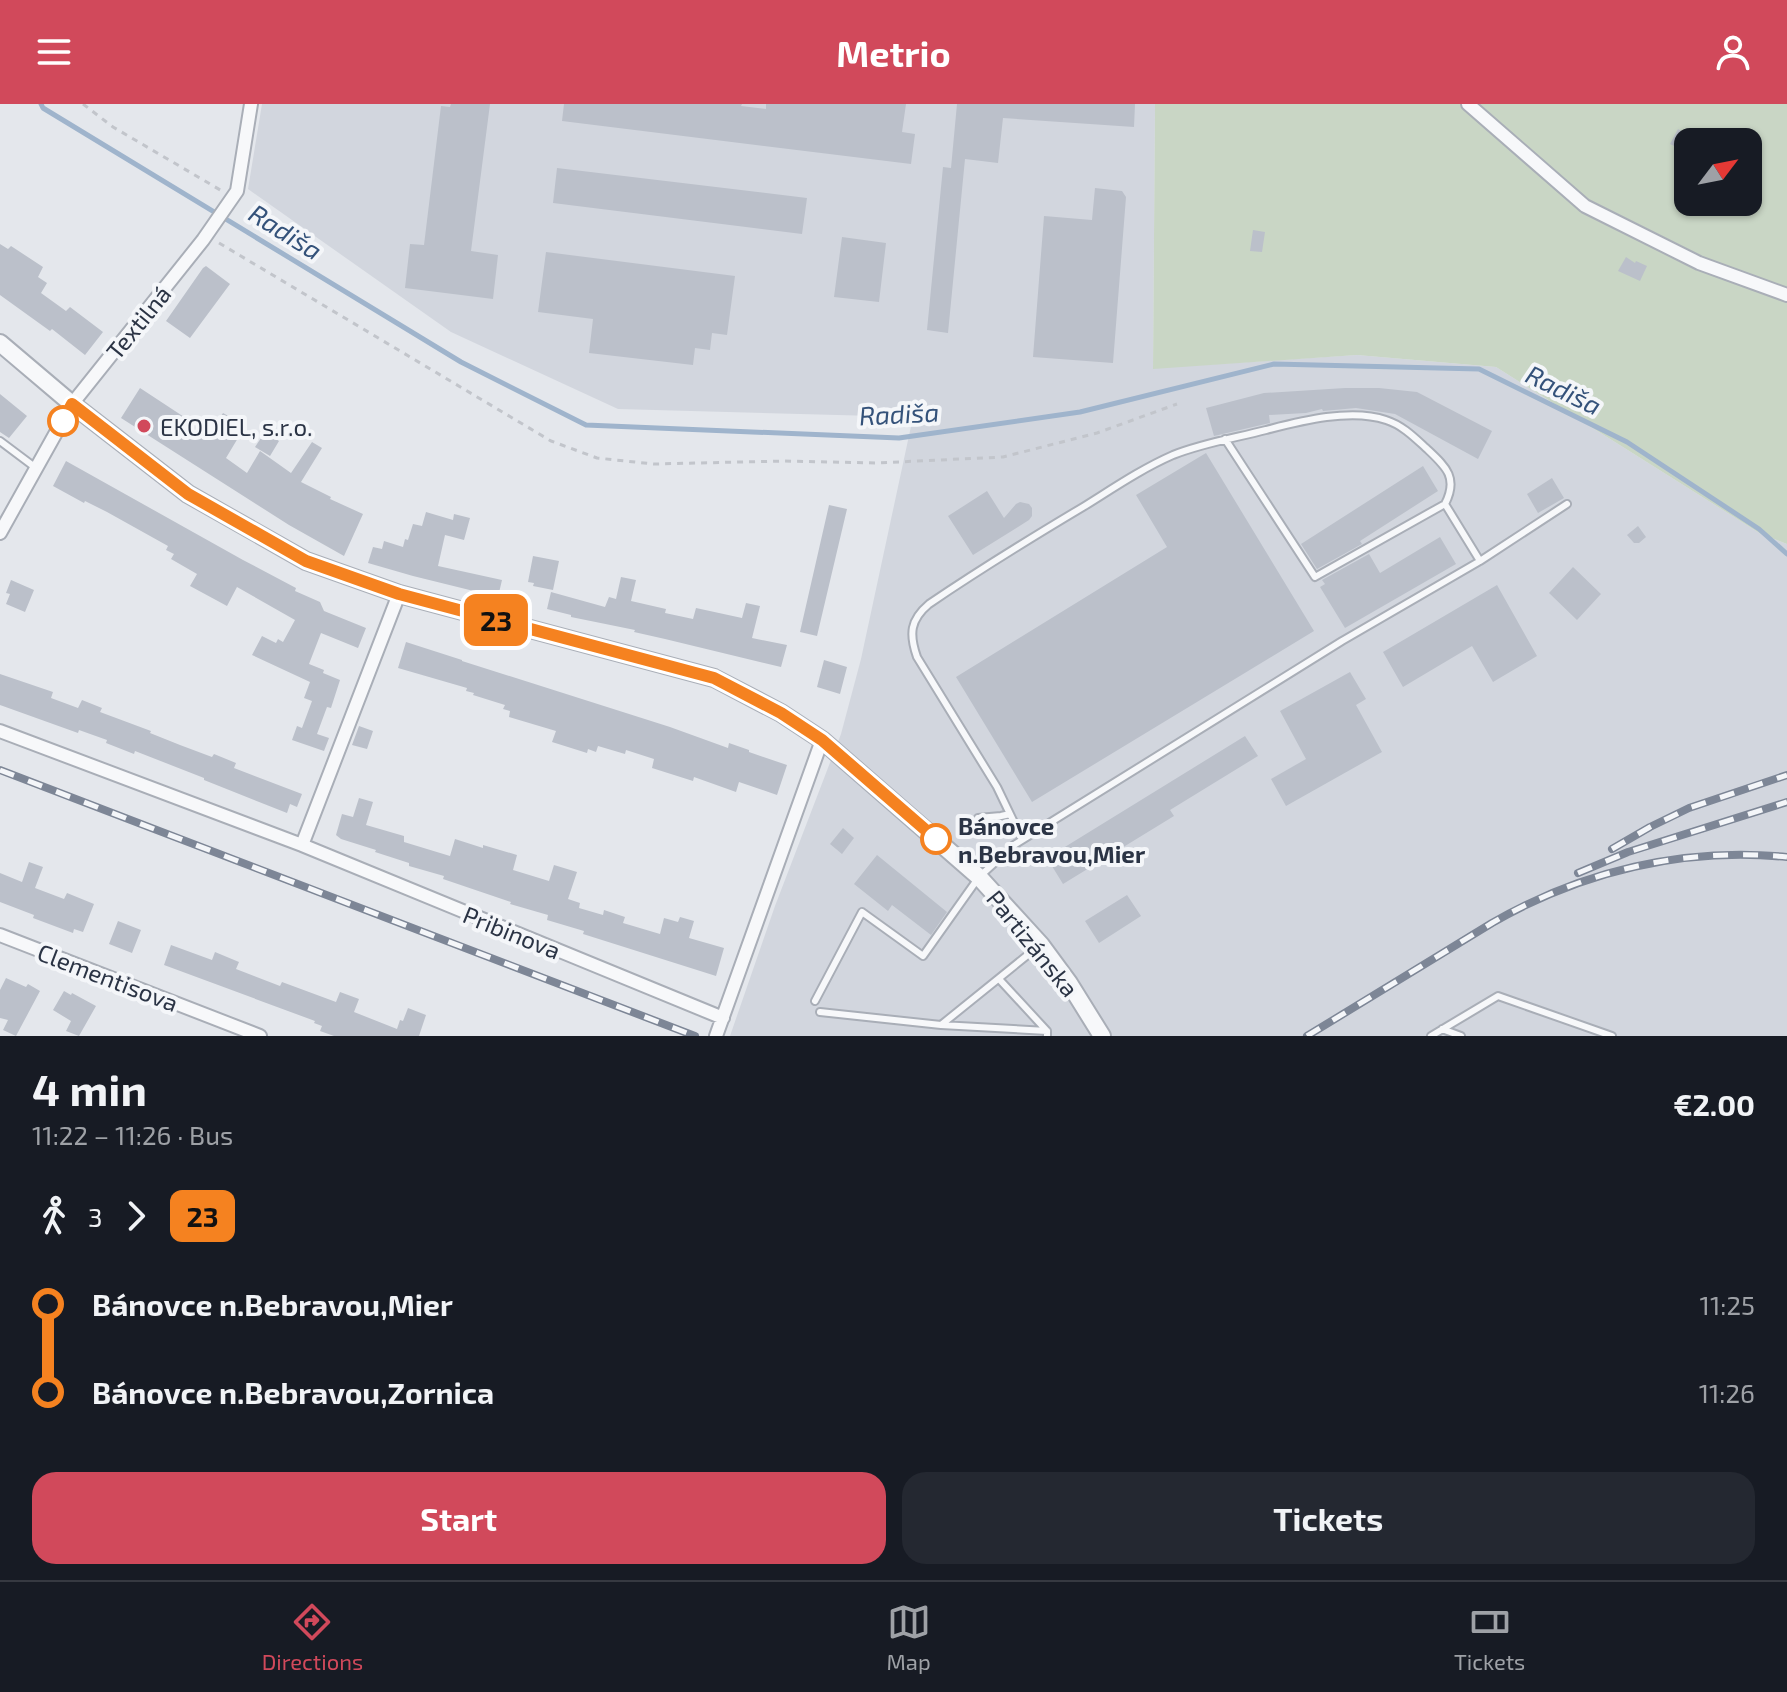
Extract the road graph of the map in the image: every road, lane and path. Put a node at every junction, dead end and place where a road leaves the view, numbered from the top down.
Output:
1 (83, 104) edge
2 (251, 104) edge
3 (1468, 104) edge
4 (235, 194) junction
5 (203, 240) junction
6 (1787, 295) edge
7 (0, 343) edge
8 (72, 404) junction
9 (1177, 404) dead end
10 (1225, 439) junction
11 (0, 441) edge
12 (36, 468) junction
13 (1445, 504) junction
14 (1567, 504) dead end
15 (0, 533) edge
16 (1480, 561) junction
17 (399, 594) junction
18 (0, 731) edge
19 (822, 740) junction
20 (1010, 814) junction
21 (978, 818) dead end
22 (1022, 839) junction
23 (302, 845) junction
24 (979, 877) junction
25 (0, 935) edge
26 (1041, 945) junction
27 (999, 979) junction
28 (815, 1001) dead end
29 (820, 1012) dead end
30 (723, 1018) junction
31 (941, 1025) junction
32 (1442, 1029) junction
33 (1047, 1033) edge
34 (260, 1036) edge
35 (716, 1036) edge
36 (1102, 1036) edge
37 (1431, 1036) edge
38 (1461, 1036) edge
39 (1612, 1036) edge

1 - 4 path
2 - 4 street, Textilná
3 - 6 street
4 - 5 street, Textilná
5 - 8 street, Textilná
5 - 9 path
7 - 8 street, Partizánska
8 - 12 street, Textilná
8 - 17 street, Partizánska
10 - 13 lane
10 - 13 lane
10 - 20 lane
11 - 12 lane
12 - 15 street, Textilná
13 - 16 lane
14 - 16 lane
16 - 22 lane
17 - 19 street, Partizánska
17 - 23 street
18 - 23 street, Pribinova
19 - 24 street, Partizánska
19 - 30 street
20 - 21 lane
20 - 22 lane
22 - 24 lane
23 - 30 street, Pribinova
24 - 26 street, Partizánska
24 - 28 lane
25 - 34 street, Clementisova
26 - 27 lane
26 - 36 street, Partizánska
27 - 31 lane
27 - 33 lane
29 - 31 lane
30 - 35 street
31 - 33 lane
32 - 37 lane
32 - 38 lane
32 - 39 lane

